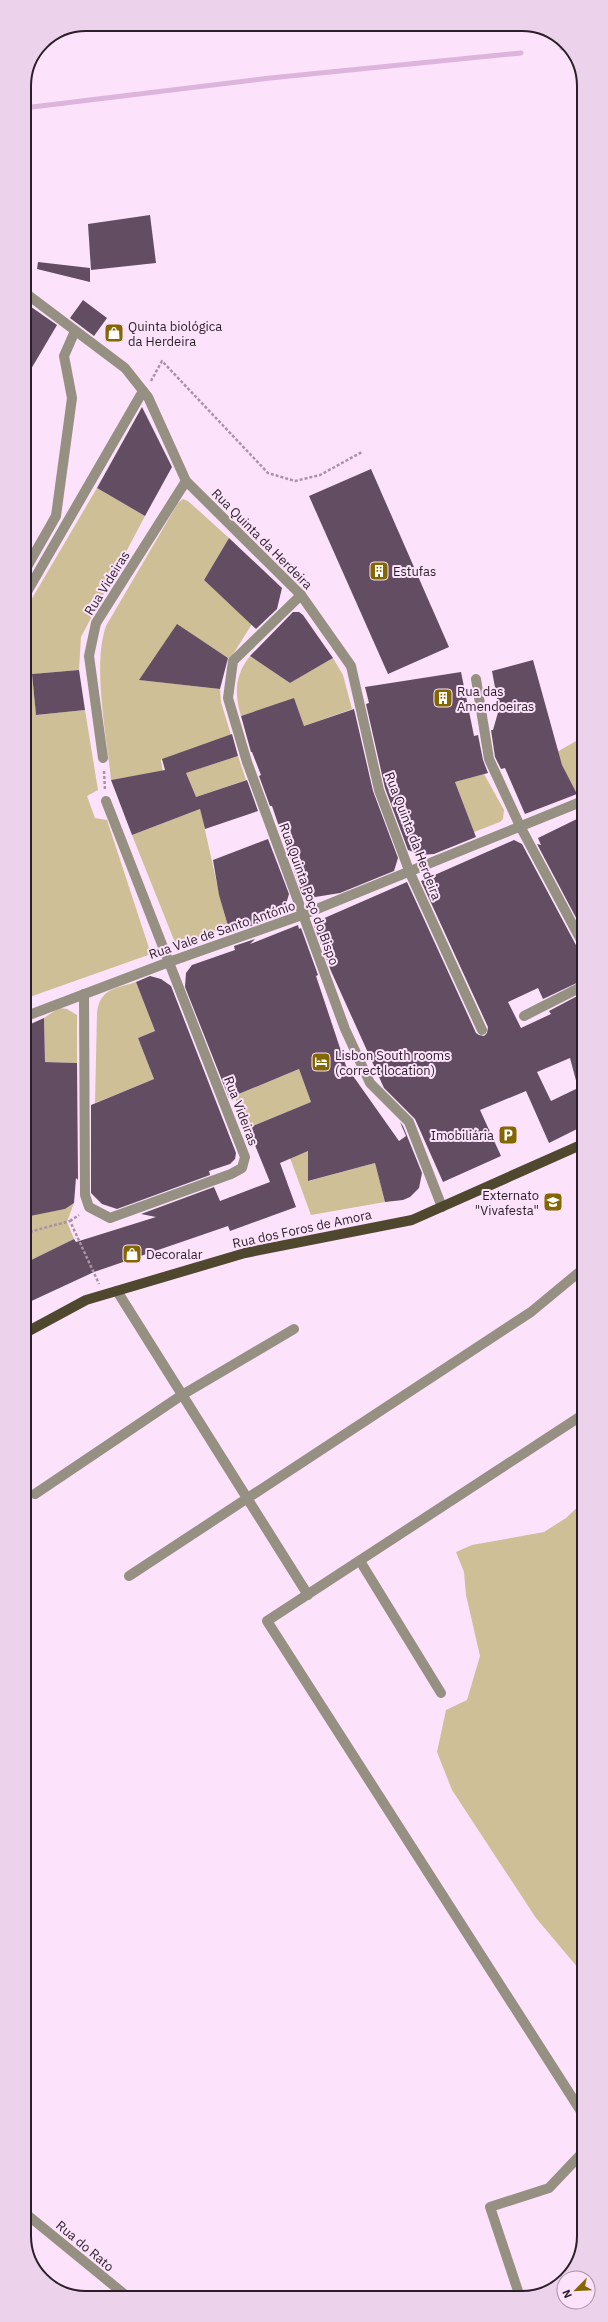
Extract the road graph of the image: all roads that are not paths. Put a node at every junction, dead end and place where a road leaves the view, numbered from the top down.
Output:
1 (31, 297) edge
2 (75, 331) junction
3 (146, 387) junction
4 (186, 481) junction
5 (31, 560) edge
6 (31, 585) edge
7 (301, 595) junction
8 (476, 679) dead end
9 (103, 758) road end
10 (106, 801) road end
11 (577, 803) edge
12 (520, 826) junction
13 (410, 873) junction
14 (302, 916) junction
15 (577, 933) edge
16 (169, 962) junction
17 (577, 989) edge
18 (84, 994) junction
19 (31, 1014) edge
20 (524, 1016) dead end
21 (482, 1030) dead end
22 (577, 1147) edge
23 (442, 1206) junction
24 (577, 1274) edge
25 (117, 1291) junction
26 (294, 1328) dead end
27 (31, 1330) edge
28 (182, 1395) junction
29 (577, 1419) edge
30 (35, 1494) dead end
31 (246, 1498) junction
32 (360, 1560) junction
33 (129, 1576) dead end
34 (308, 1595) junction
35 (441, 1693) dead end
36 (577, 2105) edge
37 (577, 2158) edge
38 (31, 2218) edge
39 (120, 2291) edge
40 (518, 2291) edge

1 - 2 street, Rua Quinta da Herdeira
2 - 3 street, Rua Quinta da Herdeira
2 - 5 street
3 - 4 street, Rua Quinta da Herdeira
3 - 6 street
4 - 7 street, Rua Quinta da Herdeira
4 - 9 street, Rua Videiras
7 - 13 street, Rua Quinta da Herdeira
7 - 14 street, Rua Quinta Poço do Bispo
8 - 12 street
10 - 16 street, Rua Videiras
11 - 12 street, Rua Vale de Santo António
12 - 13 street, Rua Vale de Santo António
12 - 15 street
13 - 14 street, Rua Vale de Santo António
13 - 21 street, Rua Quinta da Herdeira
14 - 16 street, Rua Vale de Santo António
14 - 23 street, Rua Quinta Poço do Bispo
16 - 18 street, Rua Vale de Santo António
16 - 18 street, Rua Videiras
17 - 20 street
18 - 19 street, Rua Vale de Santo António
22 - 23 main road, Rua dos Foros de Amora
23 - 25 main road, Rua dos Foros de Amora
24 - 31 street
25 - 27 main road, Rua dos Foros de Amora
25 - 28 street
26 - 28 street
28 - 30 street
28 - 31 street
29 - 32 street
31 - 33 street
31 - 34 street
32 - 34 street
32 - 35 street
34 - 36 street
37 - 40 street
38 - 39 street, Rua do Rato

